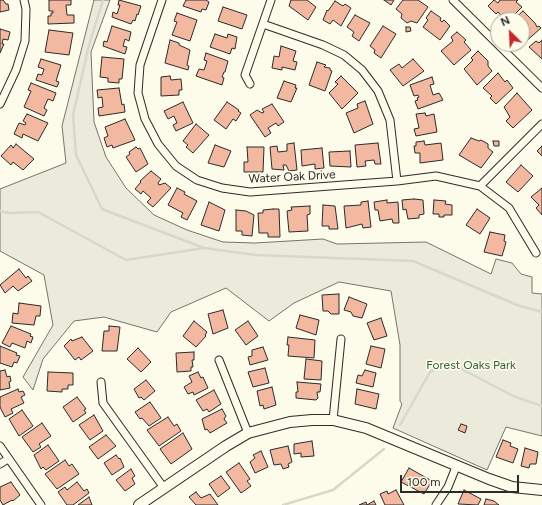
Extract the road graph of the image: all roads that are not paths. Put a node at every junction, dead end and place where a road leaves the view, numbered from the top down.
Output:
1 (24, 0) edge
2 (162, 0) edge
3 (271, 0) edge
4 (453, 0) edge
5 (262, 24) junction
6 (250, 84) dead end
7 (542, 88) edge
8 (0, 104) edge
9 (542, 124) edge
10 (397, 181) junction
11 (480, 186) junction
12 (536, 253) dead end
13 (341, 339) dead end
14 (219, 360) dead end
15 (101, 382) dead end
16 (333, 420) junction
17 (248, 433) junction
18 (0, 446) edge
19 (8, 459) junction
20 (0, 464) edge
21 (456, 467) junction
22 (164, 488) junction
23 (542, 490) edge
24 (41, 505) edge
25 (139, 505) edge
26 (436, 505) edge

1 - 8 street
2 - 10 street, Water Oak Drive
3 - 5 street
4 - 7 street
5 - 6 street
5 - 10 street
9 - 11 street
10 - 11 street, Water Oak Drive
11 - 12 street, Water Oak Drive
13 - 16 street
14 - 17 street
15 - 22 street
16 - 17 street
16 - 21 street
17 - 22 street
18 - 19 street
19 - 20 street
19 - 24 street
21 - 23 street
21 - 26 street
22 - 25 street

